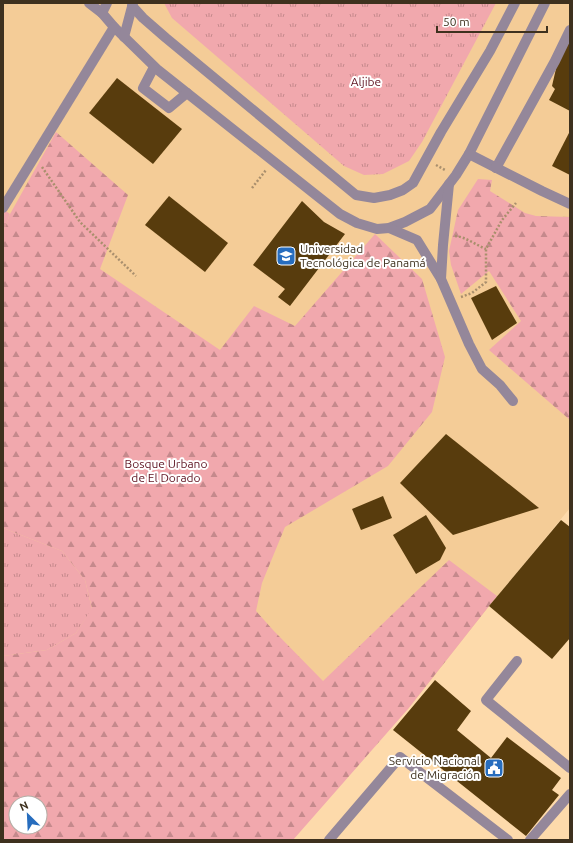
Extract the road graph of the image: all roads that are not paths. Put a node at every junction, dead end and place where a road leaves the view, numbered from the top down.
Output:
1 (89, 3) edge
2 (107, 3) edge
3 (515, 3) edge
4 (545, 3) edge
5 (133, 5) edge
6 (102, 13) junction
7 (114, 27) junction
8 (570, 30) edge
9 (124, 37) junction
10 (154, 67) junction
11 (187, 93) junction
12 (469, 154) junction
13 (496, 168) junction
14 (449, 184) junction
15 (570, 204) edge
16 (3, 208) edge
17 (389, 228) junction
18 (441, 279) junction
19 (513, 401) dead end
20 (517, 661) dead end
21 (570, 768) edge
22 (570, 794) edge
23 (329, 840) edge
24 (508, 840) edge
25 (530, 840) edge

1 - 6 street
2 - 6 street
3 - 5 street
4 - 12 street
5 - 9 street
6 - 7 street
7 - 9 street
7 - 16 street
8 - 13 street
9 - 10 street
10 - 11 street
10 - 11 street
11 - 17 street
12 - 13 street
12 - 14 street
13 - 15 street
14 - 17 street
14 - 18 street
17 - 18 street
18 - 19 street
20 - 21 street
22 - 25 street
23 - 24 street

